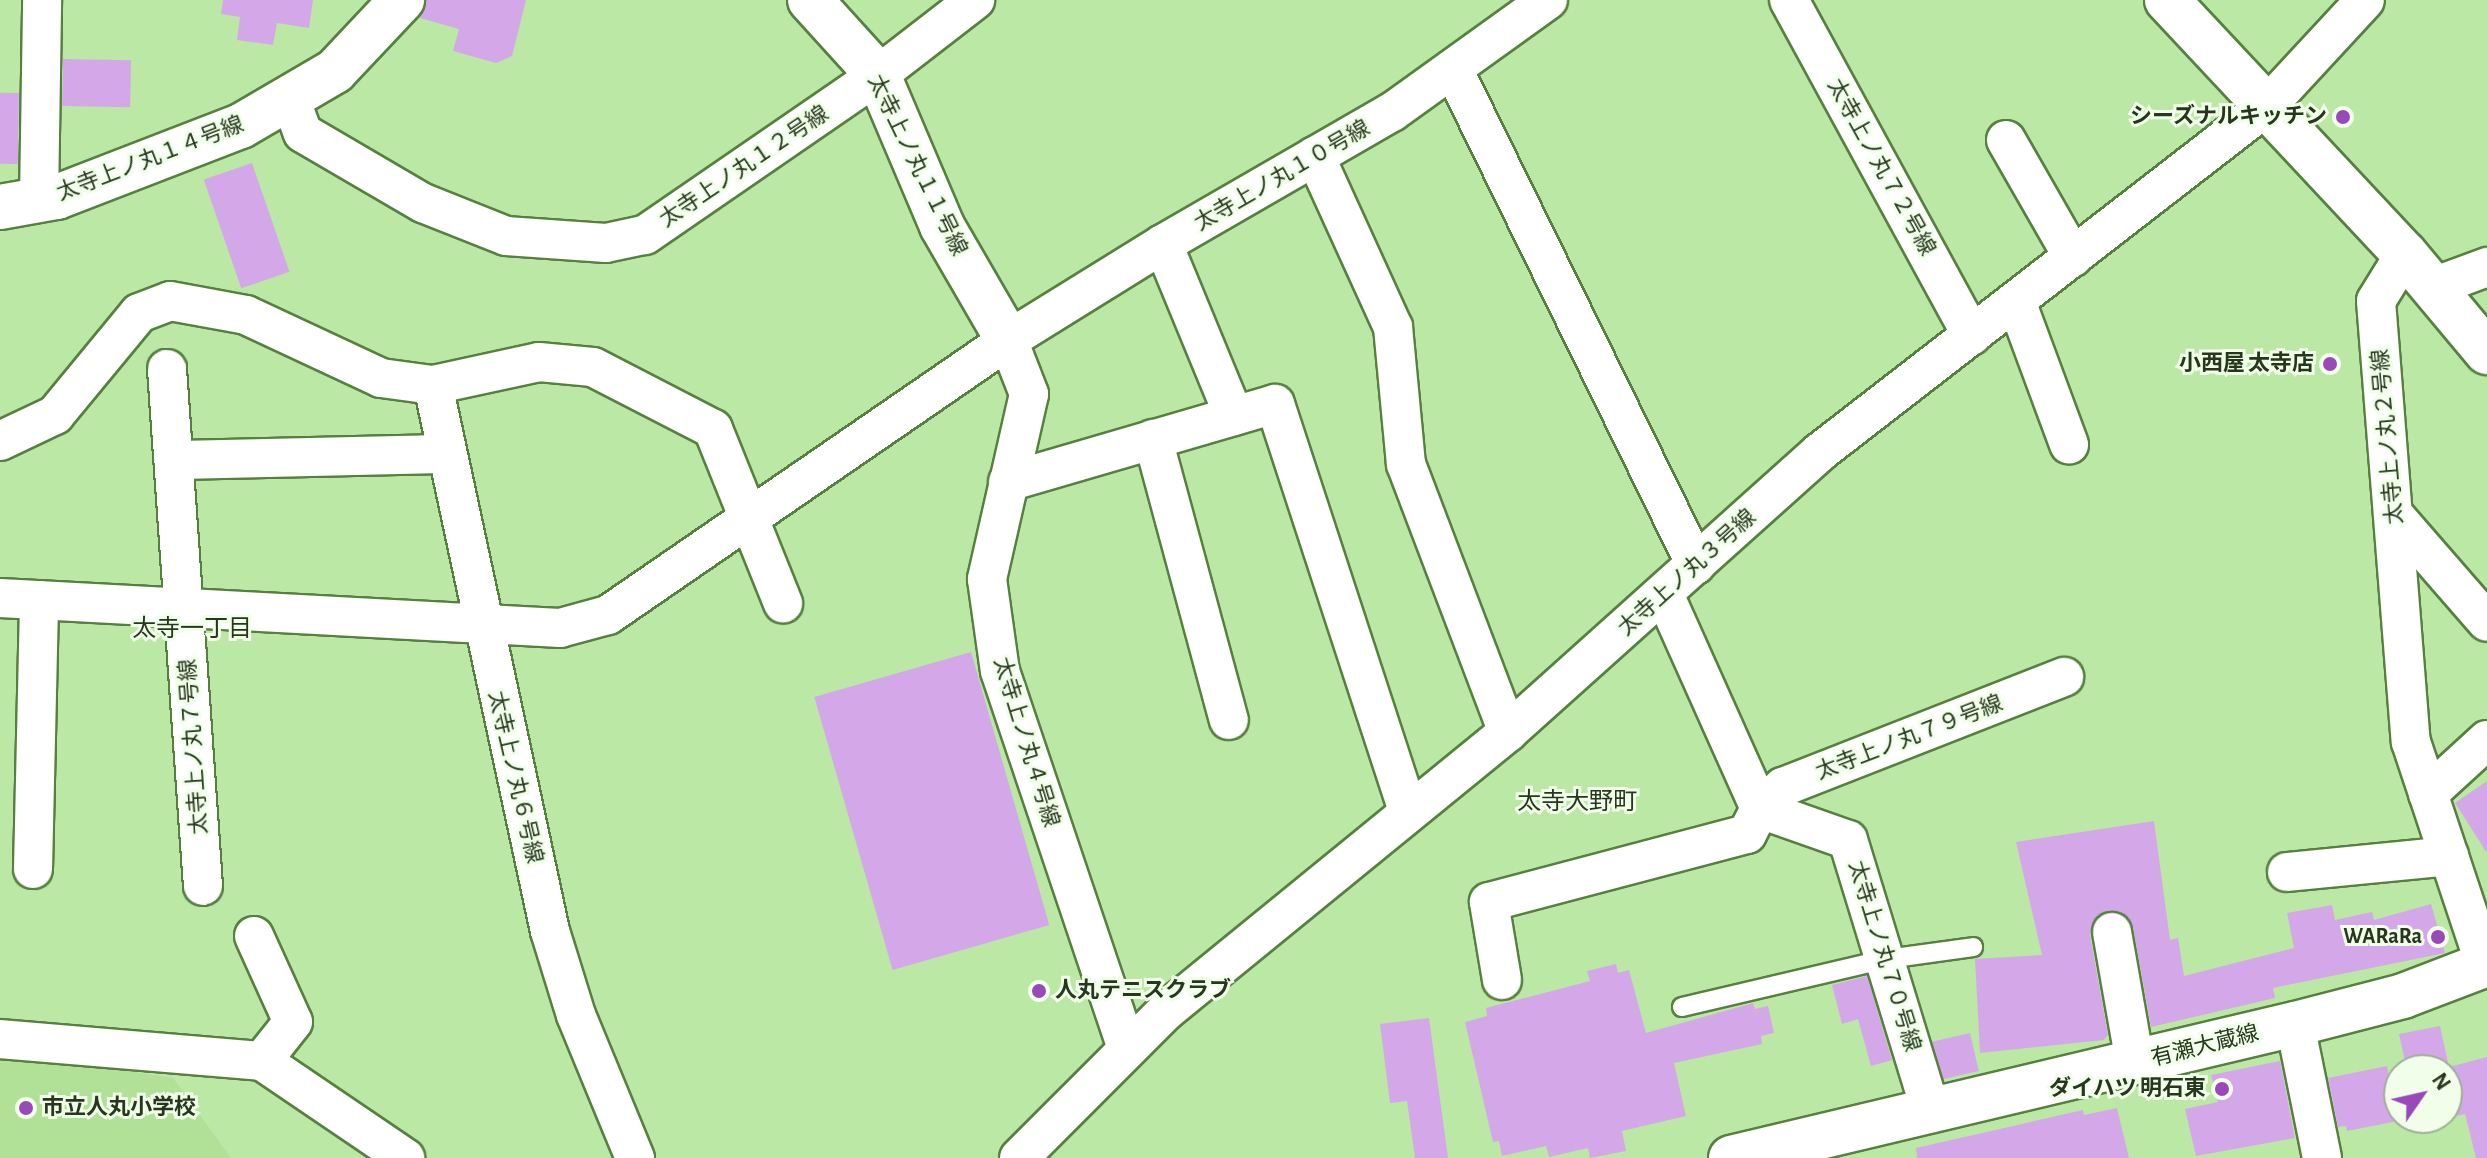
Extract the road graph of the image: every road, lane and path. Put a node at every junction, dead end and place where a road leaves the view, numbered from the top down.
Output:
1 (42, 0) edge
2 (402, 0) edge
3 (810, 0) edge
4 (975, 0) edge
5 (1548, 0) edge
6 (1789, 0) edge
7 (2167, 0) edge
8 (2365, 0) edge
9 (1453, 69) junction
10 (878, 75) junction
11 (290, 98) junction
12 (2267, 106) junction
13 (2006, 140) dead end
14 (1315, 156) junction
15 (19, 203) edge
16 (1163, 244) junction
17 (2405, 254) junction
18 (2073, 257) junction
19 (2487, 267) edge
20 (2433, 287) junction
21 (2016, 301) junction
22 (1972, 335) junction
23 (1008, 340) junction
24 (2487, 352) edge
25 (167, 369) dead end
26 (433, 385) junction
27 (1234, 416) junction
28 (1153, 439) junction
29 (0, 441) edge
30 (2069, 444) dead end
31 (446, 454) junction
32 (176, 460) junction
33 (1008, 482) junction
34 (751, 515) junction
35 (2395, 516) junction
36 (1696, 565) junction
37 (1664, 594) junction
38 (0, 598) edge
39 (39, 600) junction
40 (783, 603) dead end
41 (185, 609) junction
42 (2487, 622) edge
43 (480, 625) junction
44 (2064, 677) dead end
45 (1229, 720) dead end
46 (1508, 732) junction
47 (2484, 748) edge
48 (2428, 794) junction
49 (1760, 809) junction
50 (1408, 812) junction
51 (2449, 856) junction
52 (33, 869) dead end
53 (2287, 872) dead end
54 (203, 886) dead end
55 (2112, 932) dead end
56 (254, 936) dead end
57 (1973, 947) dead end
58 (1887, 959) junction
59 (2486, 964) edge
60 (1502, 980) dead end
61 (1682, 1007) dead end
62 (2295, 1024) junction
63 (0, 1039) edge
64 (1126, 1046) junction
65 (262, 1061) junction
66 (2135, 1063) junction
67 (1931, 1112) junction
68 (1780, 1153) edge
69 (405, 1158) edge
70 (635, 1158) edge
71 (1019, 1158) edge
72 (1731, 1158) edge
73 (2322, 1158) edge

1 - 15 street
2 - 11 street, 太寺上ノ丸１４号線
3 - 10 street, 太寺上ノ丸１１号線
4 - 10 street, 太寺上ノ丸１２号線
5 - 9 street, 太寺上ノ丸１０号線
6 - 22 street, 太寺上ノ丸７２号線
7 - 12 street
8 - 12 street, 太寺上ノ丸３号線
9 - 14 street, 太寺上ノ丸１０号線
9 - 36 street
10 - 11 street, 太寺上ノ丸１２号線
10 - 23 street, 太寺上ノ丸１１号線
11 - 15 street, 太寺上ノ丸１４号線
12 - 17 street
12 - 18 street, 太寺上ノ丸３号線
13 - 18 street
14 - 16 street, 太寺上ノ丸１０号線
14 - 46 street
16 - 23 street, 太寺上ノ丸１０号線
16 - 27 street
17 - 20 street
17 - 35 street, 太寺上ノ丸２号線
18 - 21 street, 太寺上ノ丸３号線
19 - 20 street
20 - 24 street
21 - 22 street, 太寺上ノ丸３号線
21 - 30 street
22 - 36 street, 太寺上ノ丸３号線
23 - 33 street, 太寺上ノ丸４号線
23 - 34 street, 太寺上ノ丸１０号線
25 - 32 street, 太寺上ノ丸７号線
26 - 29 street
26 - 31 street, 太寺上ノ丸６号線
26 - 34 street
27 - 28 street
27 - 50 street
28 - 33 street
28 - 45 street
31 - 32 street
31 - 43 street, 太寺上ノ丸６号線
32 - 41 street, 太寺上ノ丸７号線
33 - 64 street, 太寺上ノ丸４号線
34 - 40 street
34 - 43 street, 太寺上ノ丸１０号線
35 - 42 street
35 - 48 street, 太寺上ノ丸２号線
36 - 37 street, 太寺上ノ丸３号線
37 - 46 street, 太寺上ノ丸３号線
37 - 49 street
38 - 39 street, 太寺上ノ丸１０号線
39 - 41 street, 太寺上ノ丸１０号線
39 - 52 street
41 - 43 street, 太寺上ノ丸１０号線
41 - 54 street, 太寺上ノ丸７号線
43 - 70 street, 太寺上ノ丸６号線
44 - 49 street, 太寺上ノ丸７９号線
46 - 50 street, 太寺上ノ丸３号線
47 - 48 street
48 - 51 street, 太寺上ノ丸２号線
49 - 58 street, 太寺上ノ丸７０号線
49 - 60 street, 太寺上ノ丸７９号線
50 - 64 street, 太寺上ノ丸３号線
51 - 53 street
51 - 59 street, 太寺上ノ丸２号線
55 - 66 street
56 - 65 street
57 - 58 lane
58 - 61 lane
58 - 67 street, 太寺上ノ丸７０号線
59 - 62 street, 有瀬大蔵線
62 - 66 street, 有瀬大蔵線
62 - 73 street
63 - 65 street
64 - 71 street, 太寺上ノ丸３号線
65 - 69 street
66 - 67 street, 有瀬大蔵線
67 - 68 street, 有瀬大蔵線
68 - 72 street, 有瀬大蔵線

